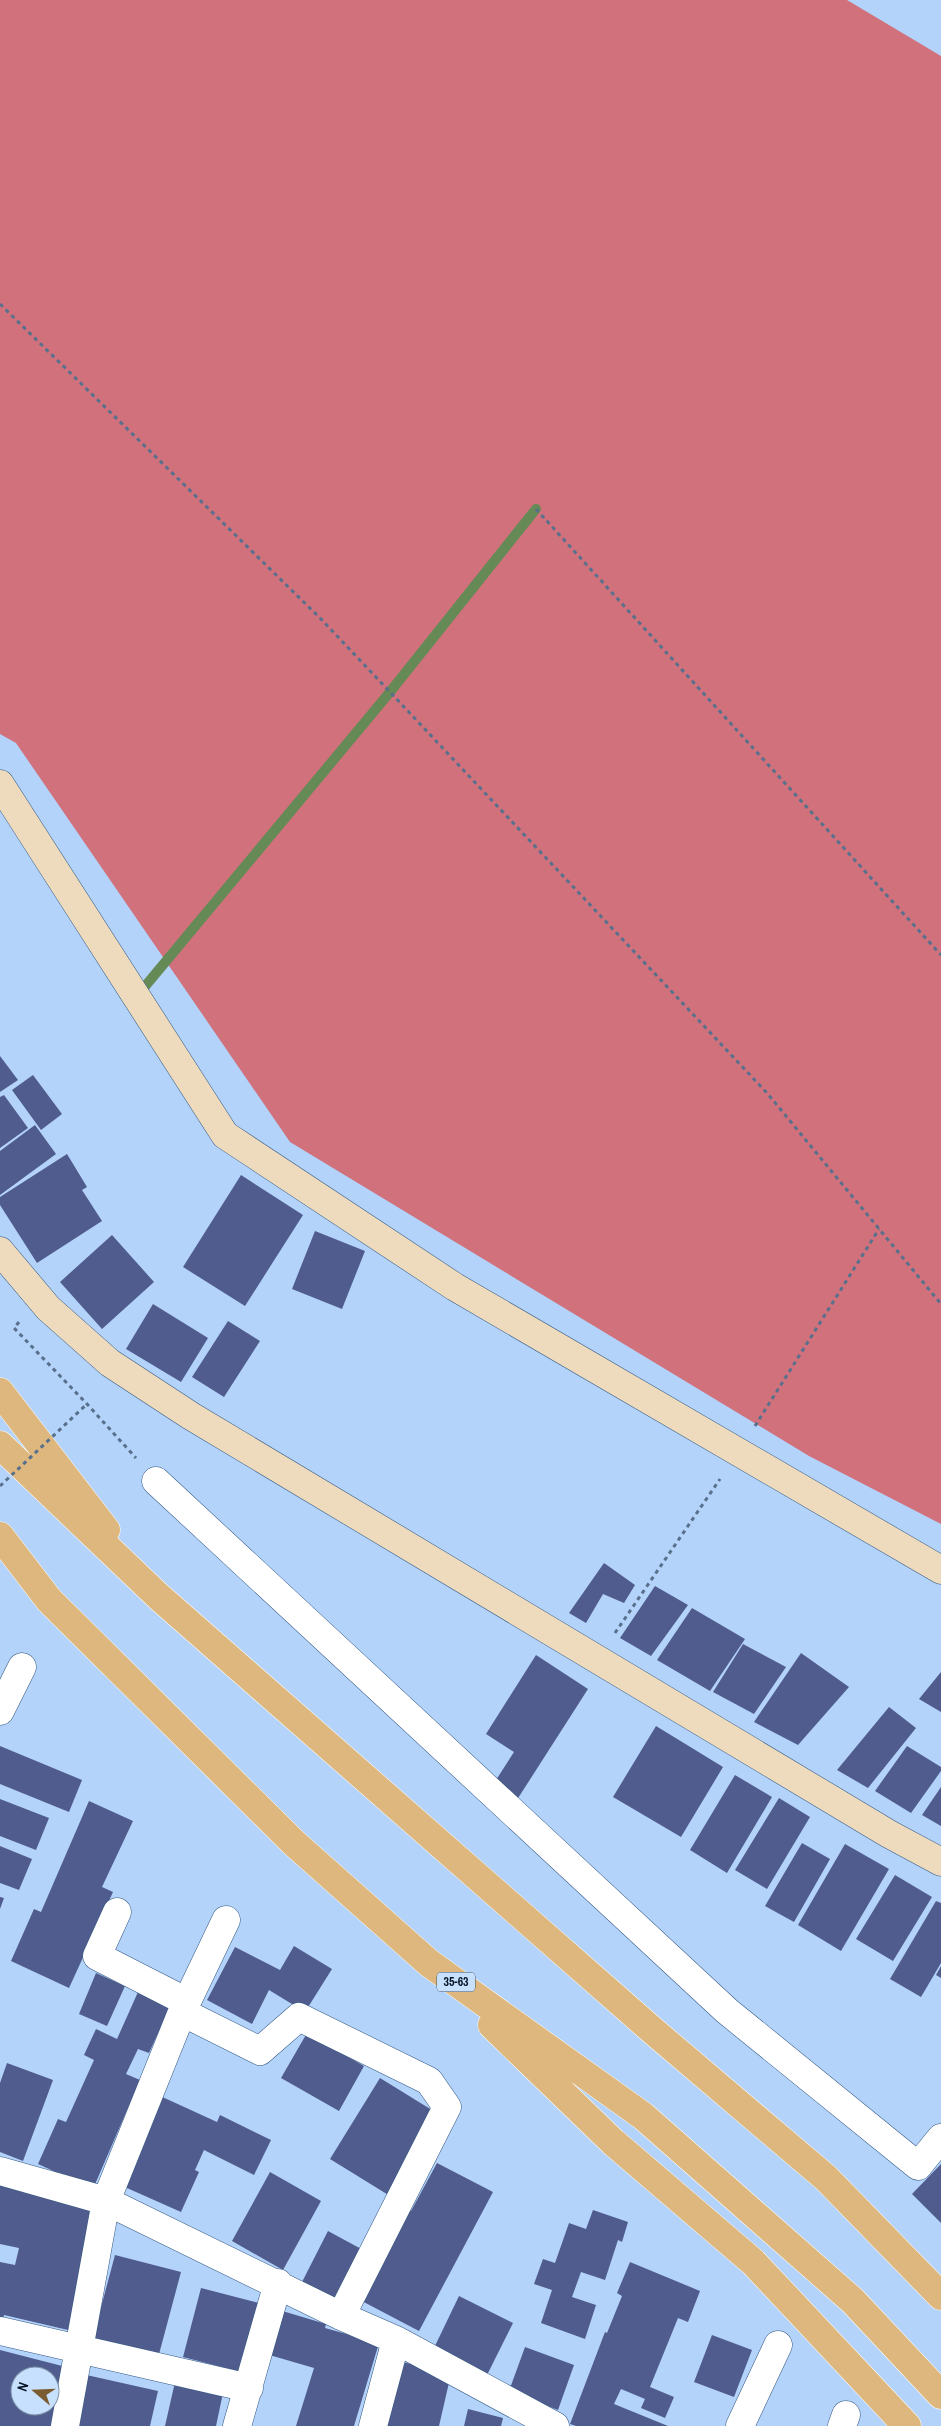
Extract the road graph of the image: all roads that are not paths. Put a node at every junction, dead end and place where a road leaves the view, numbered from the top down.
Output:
1 (0, 784) edge
2 (0, 1251) edge
3 (0, 1392) edge
4 (0, 1445) edge
5 (156, 1481) road end
6 (0, 1536) edge
7 (0, 1557) edge
8 (941, 1570) edge
9 (158, 1596) junction
10 (49, 1600) junction
11 (22, 1666) dead end
12 (0, 1711) edge
13 (941, 1862) edge
14 (117, 1912) dead end
15 (226, 1920) dead end
16 (429, 1963) junction
17 (184, 2007) junction
18 (941, 2138) edge
19 (0, 2171) edge
20 (106, 2201) junction
21 (278, 2283) junction
22 (941, 2296) edge
23 (341, 2316) junction
24 (0, 2331) edge
25 (396, 2340) junction
26 (778, 2345) dead end
27 (81, 2350) junction
28 (249, 2388) junction
29 (941, 2395) edge
30 (516, 2416) edge
31 (66, 2426) edge
32 (237, 2426) edge
33 (373, 2426) edge
34 (555, 2426) edge
35 (740, 2426) edge
36 (907, 2426) edge

1 - 8 street
2 - 13 street
3 - 9 main road
4 - 9 main road
5 - 18 street
6 - 10 main road, 35-63
7 - 10 main road
9 - 22 main road
10 - 16 main road, 35-63
11 - 12 street
14 - 17 street
15 - 17 street
16 - 29 main road, 35-63
16 - 36 main road
17 - 20 street
17 - 23 street
19 - 20 street
20 - 21 street
20 - 27 street
21 - 23 street
21 - 28 street
23 - 25 street
24 - 27 street
25 - 30 street
25 - 33 street
26 - 35 street
27 - 28 street
27 - 31 street
28 - 32 street
30 - 34 street

